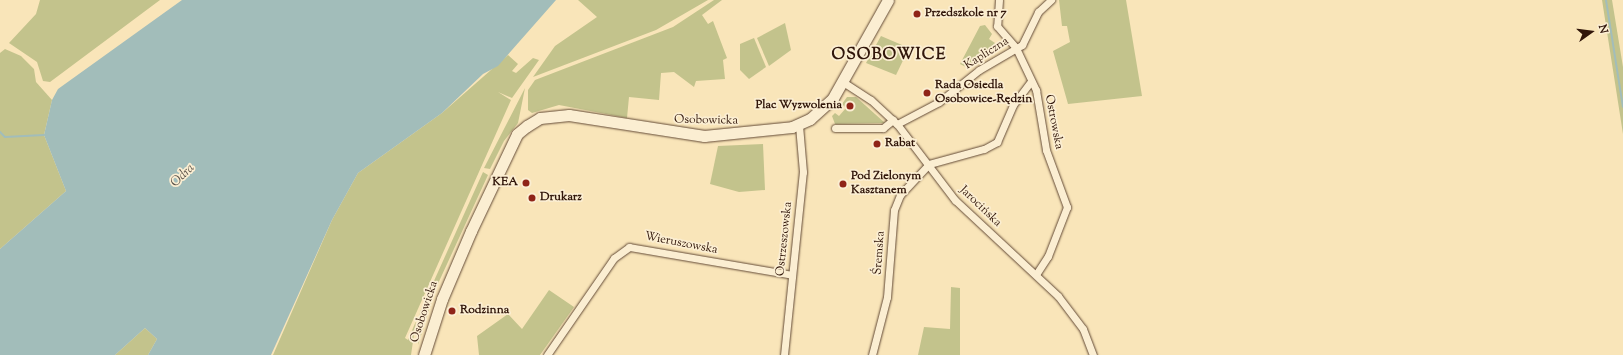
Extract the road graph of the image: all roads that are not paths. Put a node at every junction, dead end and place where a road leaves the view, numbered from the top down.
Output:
1 (888, 0) edge
2 (999, 0) edge
3 (1051, 0) edge
4 (1016, 48) junction
5 (1031, 81) junction
6 (843, 82) junction
7 (895, 122) junction
8 (799, 125) junction
9 (835, 128) dead end
10 (929, 164) junction
11 (1037, 273) junction
12 (792, 275) junction
13 (425, 355) edge
14 (546, 355) edge
15 (784, 355) edge
16 (872, 355) edge
17 (1093, 355) edge

1 - 6 street, Osobowicka
2 - 4 street, Ostrowska
3 - 4 street, Kapliczna
4 - 5 street, Ostrowska
4 - 7 street, Kapliczna
5 - 10 street
5 - 11 street, Ostrowska
6 - 7 street, Jarocińska
6 - 8 street, Osobowicka
7 - 9 street
7 - 10 street, Jarocińska
8 - 12 street, Ostrzeszowska
8 - 13 street, Osobowicka
10 - 11 street, Jarocińska
10 - 16 street, Śremska
11 - 17 street, Jarocińska
12 - 14 street, Wieruszowska
12 - 15 street, Ostrzeszowska

